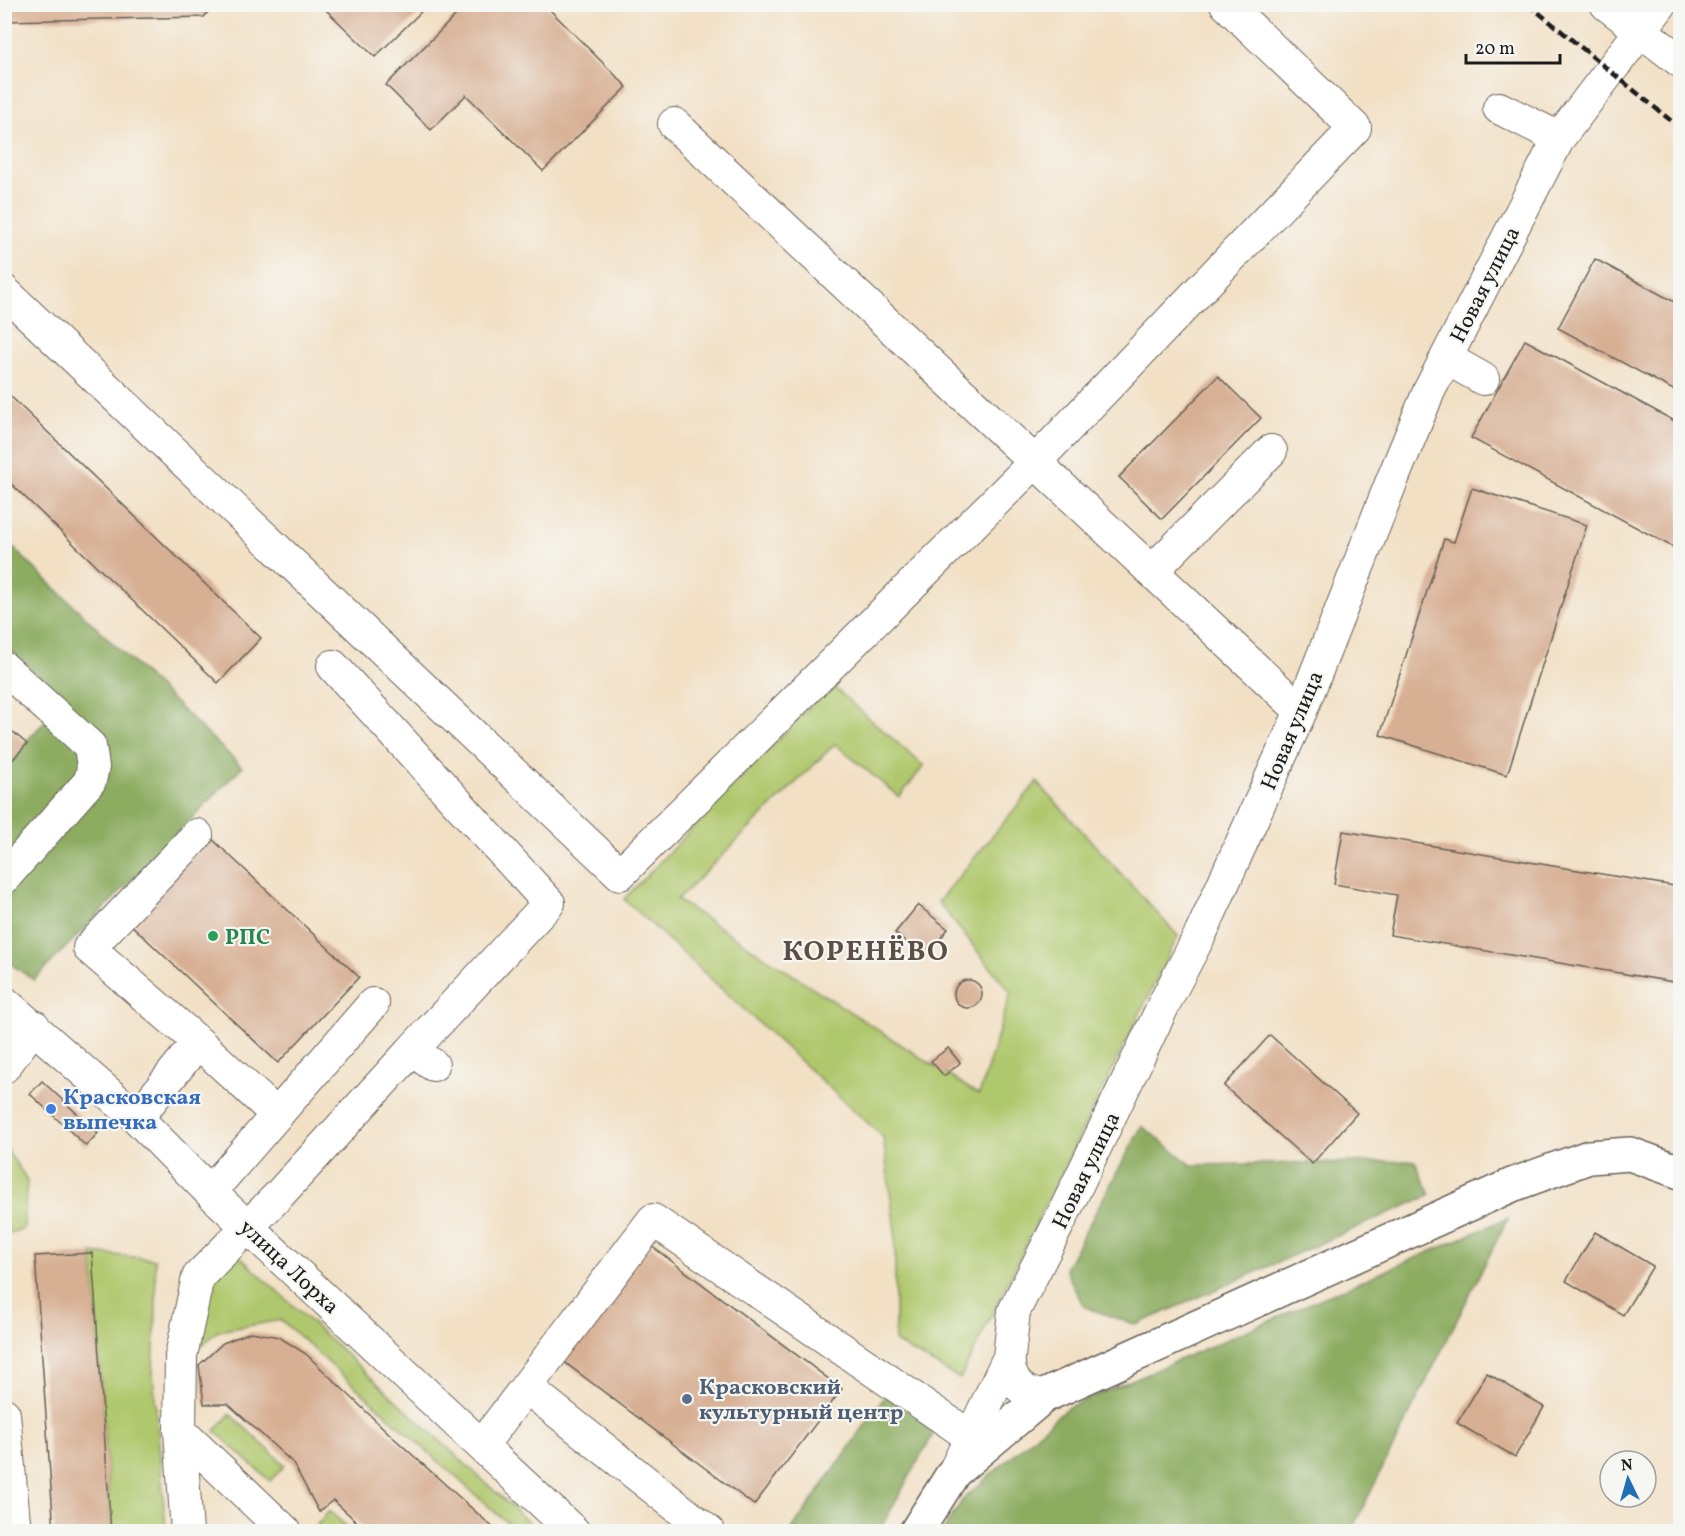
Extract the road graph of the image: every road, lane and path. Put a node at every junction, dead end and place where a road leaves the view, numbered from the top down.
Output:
1 (1226, 4) edge
2 (1606, 4) edge
3 (1661, 4) edge
4 (1641, 32) junction
5 (1680, 61) edge
6 (1499, 108) dead end
7 (674, 124) dead end
8 (1559, 151) junction
9 (4, 291) edge
10 (1446, 358) junction
11 (1483, 379) dead end
12 (1271, 451) dead end
13 (1035, 462) junction
14 (1152, 571) junction
15 (333, 666) dead end
16 (4, 668) edge
17 (1301, 711) junction
18 (197, 835) dead end
19 (4, 878) edge
20 (4, 1002) edge
21 (374, 1004) dead end
22 (34, 1026) junction
23 (198, 1042) junction
24 (4, 1066) edge
25 (277, 1115) junction
26 (137, 1118) junction
27 (1680, 1172) edge
28 (210, 1192) junction
29 (248, 1227) junction
30 (1009, 1357) junction
31 (526, 1387) junction
32 (1044, 1396) junction
33 (4, 1414) edge
34 (180, 1431) junction
35 (971, 1437) junction
36 (482, 1445) junction
37 (954, 1472) junction
38 (15, 1532) edge
39 (187, 1532) edge
40 (285, 1532) edge
41 (574, 1532) edge
42 (709, 1532) edge
43 (916, 1532) edge

1 - 13 street
2 - 4 street
3 - 4 street, Новая улица
4 - 5 street
4 - 8 street, Новая улица
6 - 8 street
7 - 13 street
8 - 10 street, Новая улица
9 - 13 street
10 - 11 street
10 - 17 street, Новая улица
12 - 14 street
13 - 14 street
14 - 17 street
15 - 29 street
16 - 19 street
17 - 30 street, Новая улица
18 - 23 street
20 - 22 street, улица Лорха
21 - 25 street
22 - 24 street
22 - 26 street, улица Лорха
23 - 25 street
23 - 26 street
25 - 28 street
26 - 28 street, улица Лорха
27 - 32 main road, Новая улица
28 - 29 street, улица Лорха
29 - 34 street
29 - 36 street, улица Лорха
30 - 32 street
30 - 35 street, Новая улица
31 - 35 street
31 - 36 street
31 - 42 street
32 - 37 main road, Новая улица
33 - 38 street
34 - 39 street
34 - 40 street
35 - 37 street, Новая улица
36 - 41 street, улица Лорха
37 - 43 main road, Новая улица

